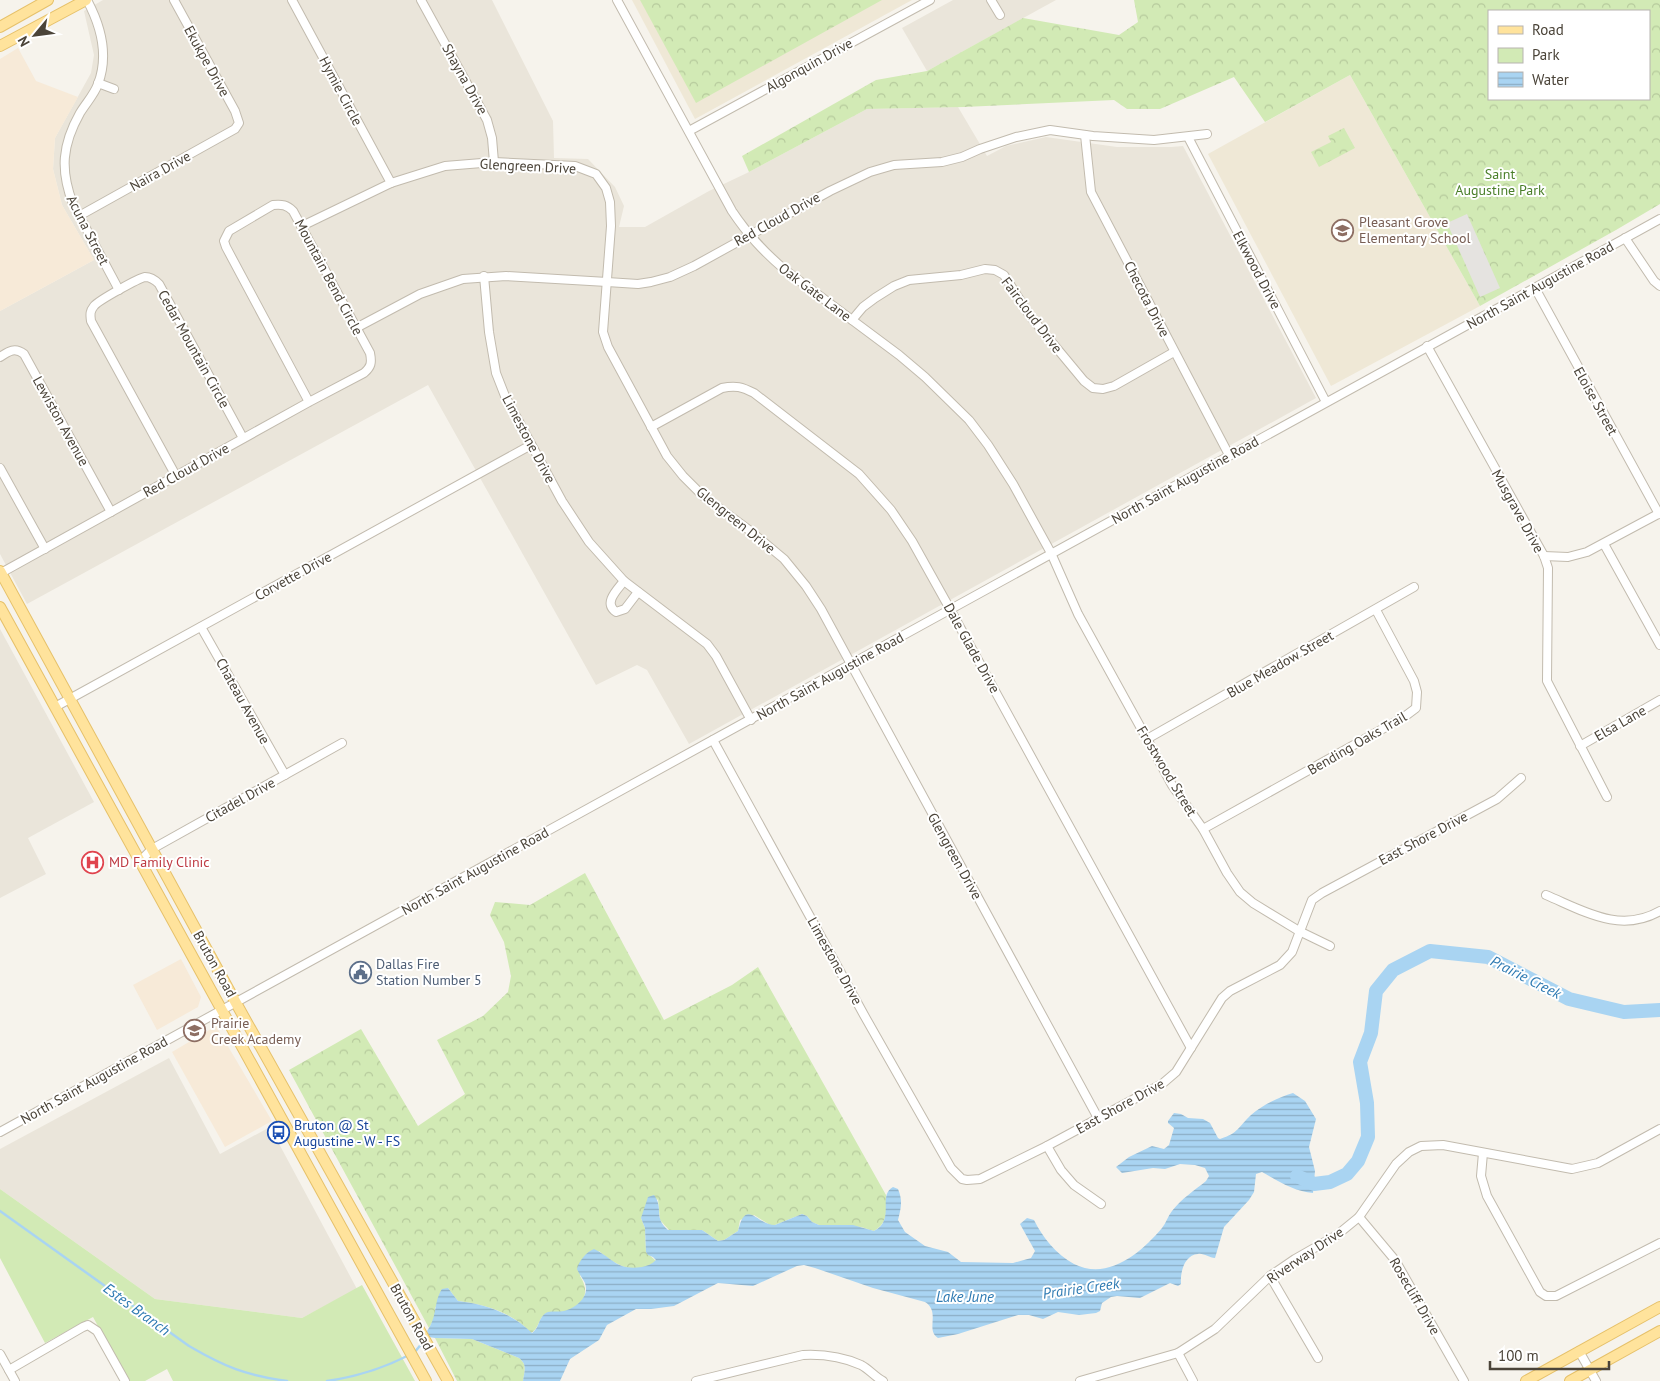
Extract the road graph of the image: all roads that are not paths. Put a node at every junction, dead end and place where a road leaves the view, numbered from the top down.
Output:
1 (48, 0) edge
2 (86, 0) edge
3 (174, 0) edge
4 (292, 0) edge
5 (421, 0) edge
6 (617, 0) edge
7 (930, 0) edge
8 (991, 0) edge
9 (1000, 15) dead end
10 (0, 26) edge
11 (0, 46) edge
12 (98, 83) junction
13 (114, 90) dead end
14 (239, 124) joint
15 (689, 131) junction
16 (1207, 134) dead end
17 (1085, 135) junction
18 (1188, 137) junction
19 (494, 162) junction
20 (390, 182) junction
21 (79, 216) junction
22 (1660, 219) edge
23 (302, 226) junction
24 (748, 235) junction
25 (1625, 238) junction
26 (484, 276) junction
27 (607, 282) junction
28 (1660, 286) edge
29 (1535, 288) junction
30 (119, 290) junction
31 (852, 320) junction
32 (356, 328) junction
33 (1427, 346) junction
34 (1174, 352) junction
35 (0, 357) edge
36 (370, 368) joint
37 (309, 402) junction
38 (1326, 402) junction
39 (651, 427) junction
40 (243, 438) junction
41 (531, 445) junction
42 (1230, 455) junction
43 (0, 468) edge
44 (176, 476) junction
45 (111, 512) junction
46 (1659, 513) edge
47 (1604, 544) junction
48 (45, 549) junction
49 (1051, 553) junction
50 (1544, 556) junction
51 (0, 573) edge
52 (624, 581) junction
53 (1414, 587) dead end
54 (638, 592) junction
55 (19, 606) junction
56 (950, 609) junction
57 (1376, 610) junction
58 (2, 611) edge
59 (202, 627) junction
60 (1660, 645) edge
61 (850, 665) junction
62 (70, 699) junction
63 (1660, 700) edge
64 (55, 707) junction
65 (751, 720) junction
66 (1147, 739) junction
67 (713, 740) junction
68 (342, 743) dead end
69 (1580, 746) junction
70 (284, 775) junction
71 (1521, 778) dead end
72 (1607, 797) dead end
73 (1203, 830) junction
74 (152, 849) junction
75 (140, 861) junction
76 (1546, 895) dead end
77 (1660, 911) edge
78 (1300, 931) junction
79 (1330, 946) dead end
80 (236, 1003) junction
81 (222, 1010) junction
82 (1191, 1048) junction
83 (1098, 1118) junction
84 (1660, 1129) edge
85 (0, 1132) edge
86 (1047, 1146) junction
87 (1483, 1153) junction
88 (962, 1178) joint
89 (343, 1192) junction
90 (327, 1201) junction
91 (1102, 1204) dead end
92 (1359, 1217) junction
93 (1660, 1243) edge
94 (1270, 1276) junction
95 (1660, 1307) edge
96 (1660, 1331) edge
97 (1579, 1351) junction
98 (1178, 1353) junction
99 (0, 1354) edge
100 (1318, 1358) dead end
101 (9, 1370) junction
102 (1590, 1370) junction
103 (722, 1378) edge
104 (880, 1380) edge
105 (15, 1381) edge
106 (124, 1381) edge
107 (426, 1381) edge
108 (448, 1381) edge
109 (696, 1381) edge
110 (1080, 1381) edge
111 (1192, 1381) edge
112 (1464, 1381) edge
113 (1526, 1381) edge
114 (1570, 1381) edge
115 (1596, 1381) edge

1 - 10 main road
2 - 11 main road
2 - 12 street, Acuna Street
3 - 14 street, Ekukpe Drive
4 - 20 street, Hymie Circle
5 - 19 street, Shayna Drive
6 - 15 street, Oak Gate Lane
7 - 15 street, Algonquin Drive
8 - 9 street
12 - 13 street
12 - 21 street, Acuna Street
14 - 21 street, Naira Drive
15 - 24 street, Oak Gate Lane
16 - 18 street, Red Cloud Drive
17 - 18 street, Red Cloud Drive
17 - 24 street, Red Cloud Drive
17 - 34 street, Checota Drive
18 - 38 street, Elkwood Drive
19 - 20 street, Glengreen Drive
19 - 27 street, Glengreen Drive
20 - 23 street, Glengreen Drive
21 - 30 street, Acuna Street
22 - 25 street, North Saint Augustine Road
23 - 32 street, Mountain Bend Circle
23 - 37 street, Mountain Bend Circle
24 - 27 street, Red Cloud Drive
24 - 31 street, Oak Gate Lane
25 - 28 street
25 - 29 street, North Saint Augustine Road
26 - 27 street, Red Cloud Drive
26 - 32 street, Red Cloud Drive
26 - 41 street, Limestone Drive
27 - 39 street, Glengreen Drive
29 - 33 street, North Saint Augustine Road
29 - 46 street, Eloise Street
30 - 40 street, Cedar Mountain Circle
30 - 44 street, Cedar Mountain Circle
31 - 34 street, Faircloud Drive
31 - 49 street, Oak Gate Lane
32 - 36 street, Mountain Bend Circle
33 - 38 street, North Saint Augustine Road
33 - 50 street, Musgrave Drive
34 - 42 street, Checota Drive
35 - 45 street, Lewiston Avenue
36 - 37 street, Red Cloud Drive
37 - 40 street, Red Cloud Drive
38 - 42 street, North Saint Augustine Road
39 - 56 street, Dale Glade Drive
39 - 61 street, Glengreen Drive
40 - 44 street, Red Cloud Drive
41 - 52 street, Limestone Drive
41 - 59 street, Corvette Drive
42 - 49 street, North Saint Augustine Road
43 - 48 street
44 - 45 street, Red Cloud Drive
45 - 48 street, Red Cloud Drive
46 - 47 street
47 - 50 street
47 - 60 street
48 - 51 street, Red Cloud Drive
49 - 56 street, North Saint Augustine Road
49 - 66 street, Frostwood Street
50 - 69 street, Musgrave Drive
51 - 55 main road, Bruton Road
52 - 54 street, Limestone Drive
52 - 54 street
53 - 57 street, Blue Meadow Street
54 - 65 street, Limestone Drive
55 - 58 main road
55 - 62 main road, Bruton Road
56 - 61 street, North Saint Augustine Road
56 - 82 street, Dale Glade Drive
57 - 66 street, Blue Meadow Street
57 - 73 street, Bending Oaks Trail
58 - 64 main road, Bruton Road
59 - 62 street, Corvette Drive
59 - 70 street, Chateau Avenue
61 - 65 street, North Saint Augustine Road
61 - 83 street, Glengreen Drive
62 - 64 street, Corvette Drive
62 - 74 main road, Bruton Road
63 - 69 street, Elsa Lane
64 - 75 main road, Bruton Road
65 - 67 street, North Saint Augustine Road
66 - 73 street, Frostwood Street
67 - 80 street, North Saint Augustine Road
67 - 88 street, Limestone Drive
68 - 70 street, Citadel Drive
69 - 72 street, Musgrave Drive
70 - 74 street, Citadel Drive
71 - 78 street, East Shore Drive
73 - 78 street, Frostwood Street
74 - 75 street, Citadel Drive
74 - 80 main road, Bruton Road
75 - 81 main road, Bruton Road
76 - 77 street
78 - 79 street, Frostwood Street
78 - 82 street, East Shore Drive
80 - 81 street, North Saint Augustine Road
80 - 89 main road, Bruton Road
81 - 85 street, North Saint Augustine Road
81 - 90 main road, Bruton Road
82 - 83 street, East Shore Drive
83 - 86 street, East Shore Drive
84 - 87 street, Riverway Drive
86 - 88 street, East Shore Drive
86 - 91 street
87 - 92 street, Riverway Drive
87 - 93 street
89 - 90 main road
89 - 108 main road, Bruton Road
90 - 107 main road, Bruton Road
92 - 94 street, Riverway Drive
92 - 112 street, Rosecliff Drive
94 - 98 street, Riverway Drive
94 - 100 street
95 - 97 main road
96 - 102 main road
97 - 102 street
97 - 113 main road
98 - 110 street, Riverway Drive
98 - 111 street
99 - 101 street
101 - 105 street
101 - 106 street
102 - 114 main road
102 - 115 street
103 - 104 street
103 - 109 street

